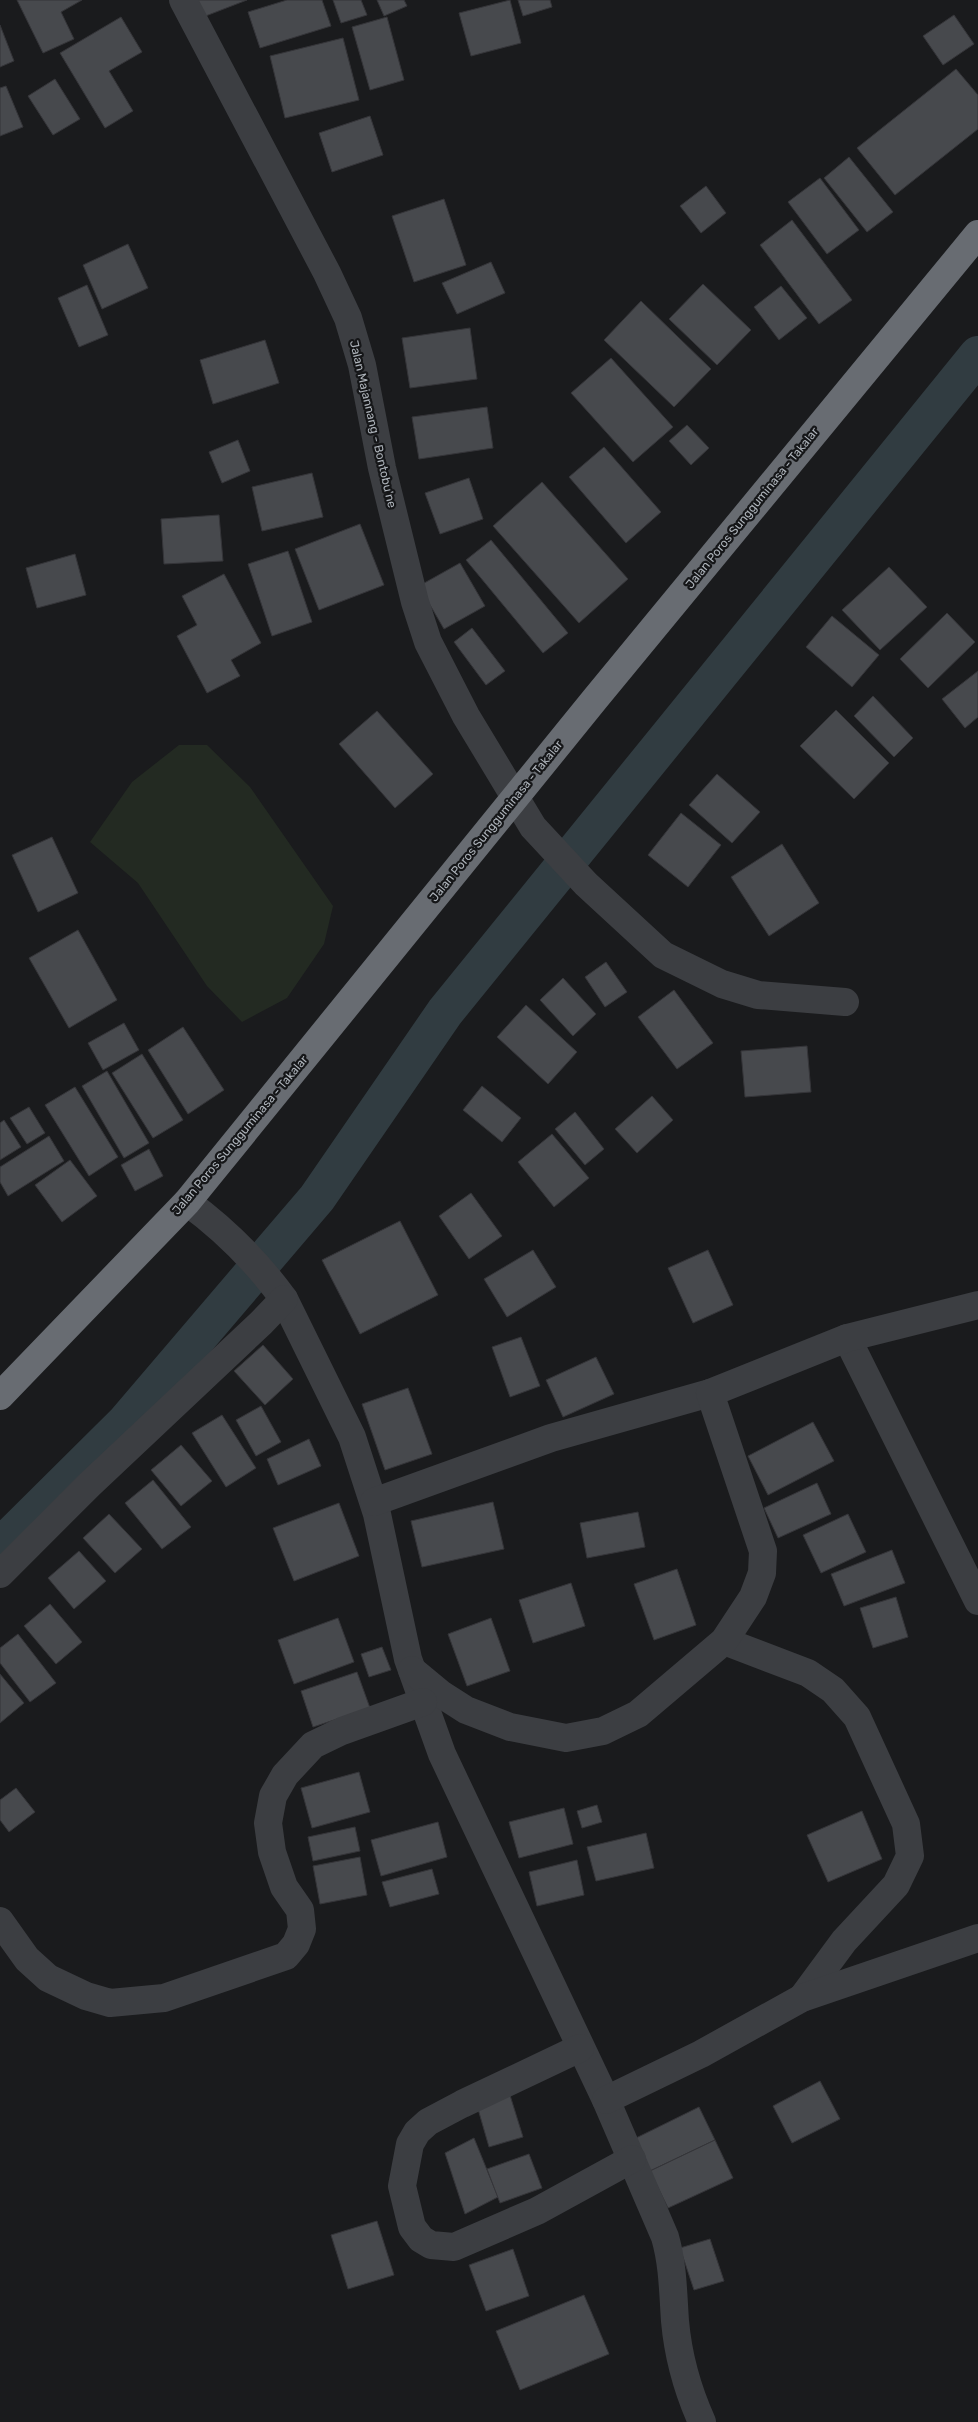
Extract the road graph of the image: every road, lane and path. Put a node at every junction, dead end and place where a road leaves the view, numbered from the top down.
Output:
1 (183, 0) edge
2 (978, 234) edge
3 (516, 798) junction
4 (845, 1002) dead end
5 (188, 1202) junction
6 (277, 1290) junction
7 (978, 1305) edge
8 (847, 1338) junction
9 (710, 1393) junction
10 (0, 1396) edge
11 (374, 1502) junction
12 (0, 1574) edge
13 (978, 1601) edge
14 (724, 1641) junction
15 (411, 1669) junction
16 (423, 1702) junction
17 (0, 1921) edge
18 (978, 1938) edge
19 (802, 1998) junction
20 (580, 2048) junction
21 (606, 2100) junction
22 (632, 2159) junction
23 (702, 2422) edge

1 - 3 street, Jalan Majannang - Bontobu'ne
2 - 3 highway, Jalan Poros Sungguminasa - Takalar
3 - 4 street, Jalan Majannang - Bontobu'ne
3 - 5 highway, Jalan Poros Sungguminasa - Takalar
5 - 6 street
5 - 10 highway, Jalan Poros Sungguminasa - Takalar
6 - 11 street
6 - 12 street
7 - 8 street
8 - 9 street
8 - 13 street
9 - 11 street
9 - 14 street
11 - 15 street
14 - 15 street
14 - 19 street
15 - 16 street
16 - 17 street
16 - 20 street
18 - 19 street
19 - 21 street
20 - 21 street
20 - 22 street
21 - 22 street
22 - 23 street

